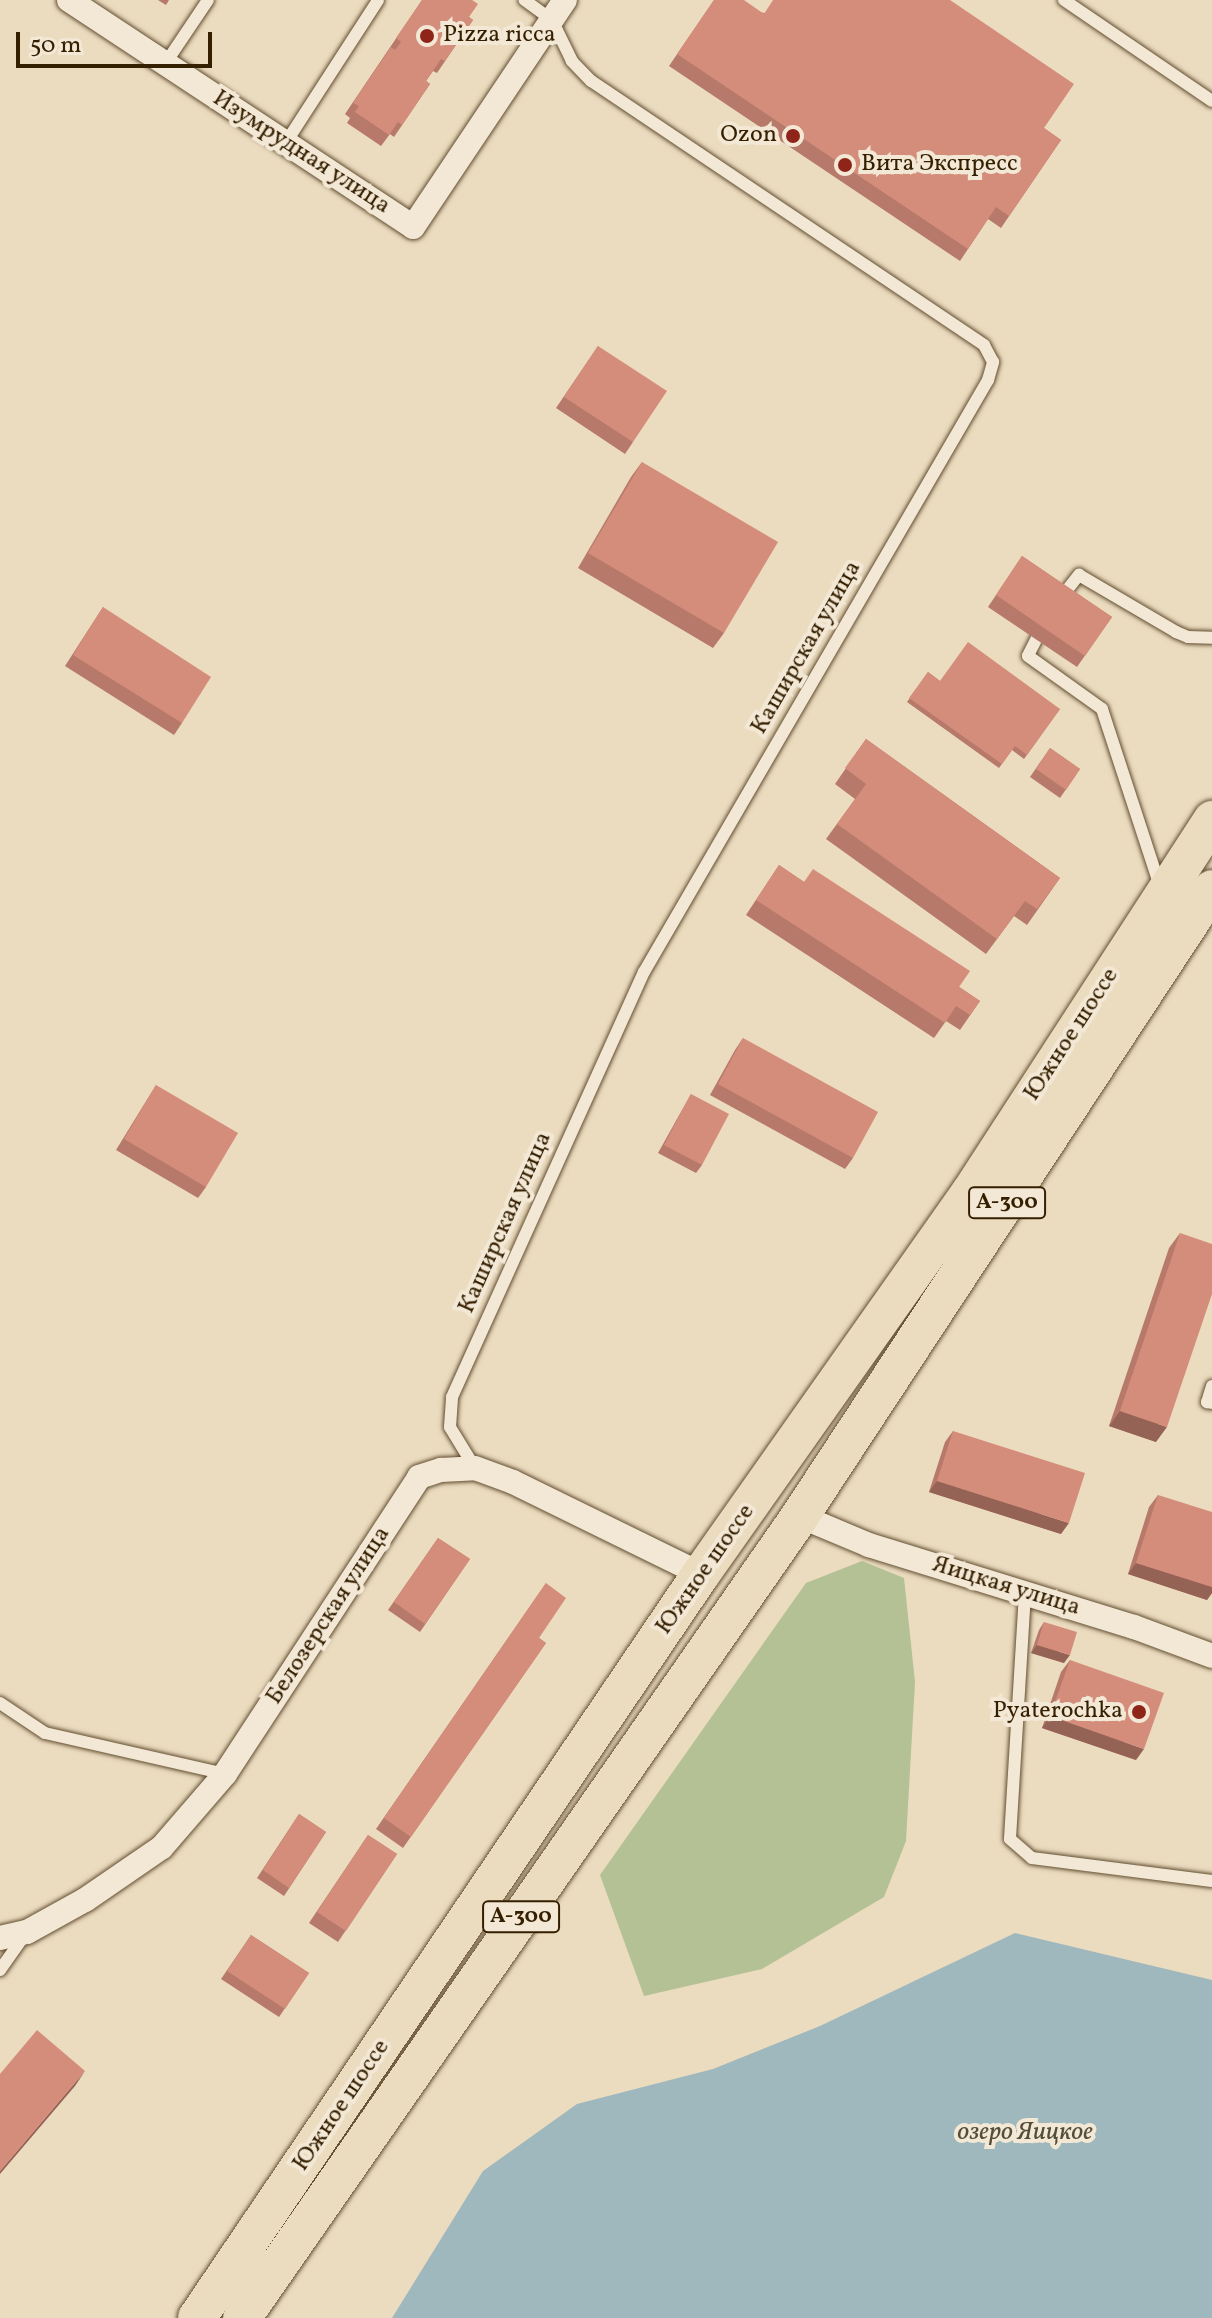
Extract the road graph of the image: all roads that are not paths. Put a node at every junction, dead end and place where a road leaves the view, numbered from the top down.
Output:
1 (69, 0) edge
2 (208, 0) edge
3 (378, 0) edge
4 (524, 0) edge
5 (1064, 0) edge
6 (558, 10) edge
7 (165, 64) junction
8 (1212, 101) edge
9 (285, 144) junction
10 (1212, 638) edge
11 (1212, 820) edge
12 (1212, 889) edge
13 (1162, 893) junction
14 (1212, 1386) edge
15 (1212, 1403) edge
16 (475, 1468) junction
17 (800, 1516) junction
18 (701, 1574) junction
19 (1025, 1593) junction
20 (1212, 1656) edge
21 (0, 1703) edge
22 (225, 1774) junction
23 (1212, 1881) edge
24 (27, 1932) junction
25 (0, 1938) edge
26 (0, 1970) edge
27 (197, 2318) edge
28 (242, 2318) edge

1 - 7 street, Изумрудная улица
2 - 7 lane
3 - 9 lane
4 - 6 lane
5 - 8 lane
6 - 9 street, Изумрудная улица
6 - 16 lane, Каширская улица
7 - 9 street, Изумрудная улица
10 - 13 lane
11 - 13 main road, Южное шоссе / А-300
12 - 17 main road, Южное шоссе / А-300
13 - 18 main road, Южное шоссе / А-300
14 - 15 lane
16 - 18 street, Белозерская улица
16 - 22 street, Белозерская улица
17 - 19 street, Яицкая улица
17 - 28 main road, Южное шоссе / А-300
18 - 27 main road, Южное шоссе / А-300
19 - 20 street, Яицкая улица
19 - 23 lane
21 - 22 lane
22 - 24 street, Белозерская улица
24 - 25 street, Белозерская улица
24 - 26 lane

